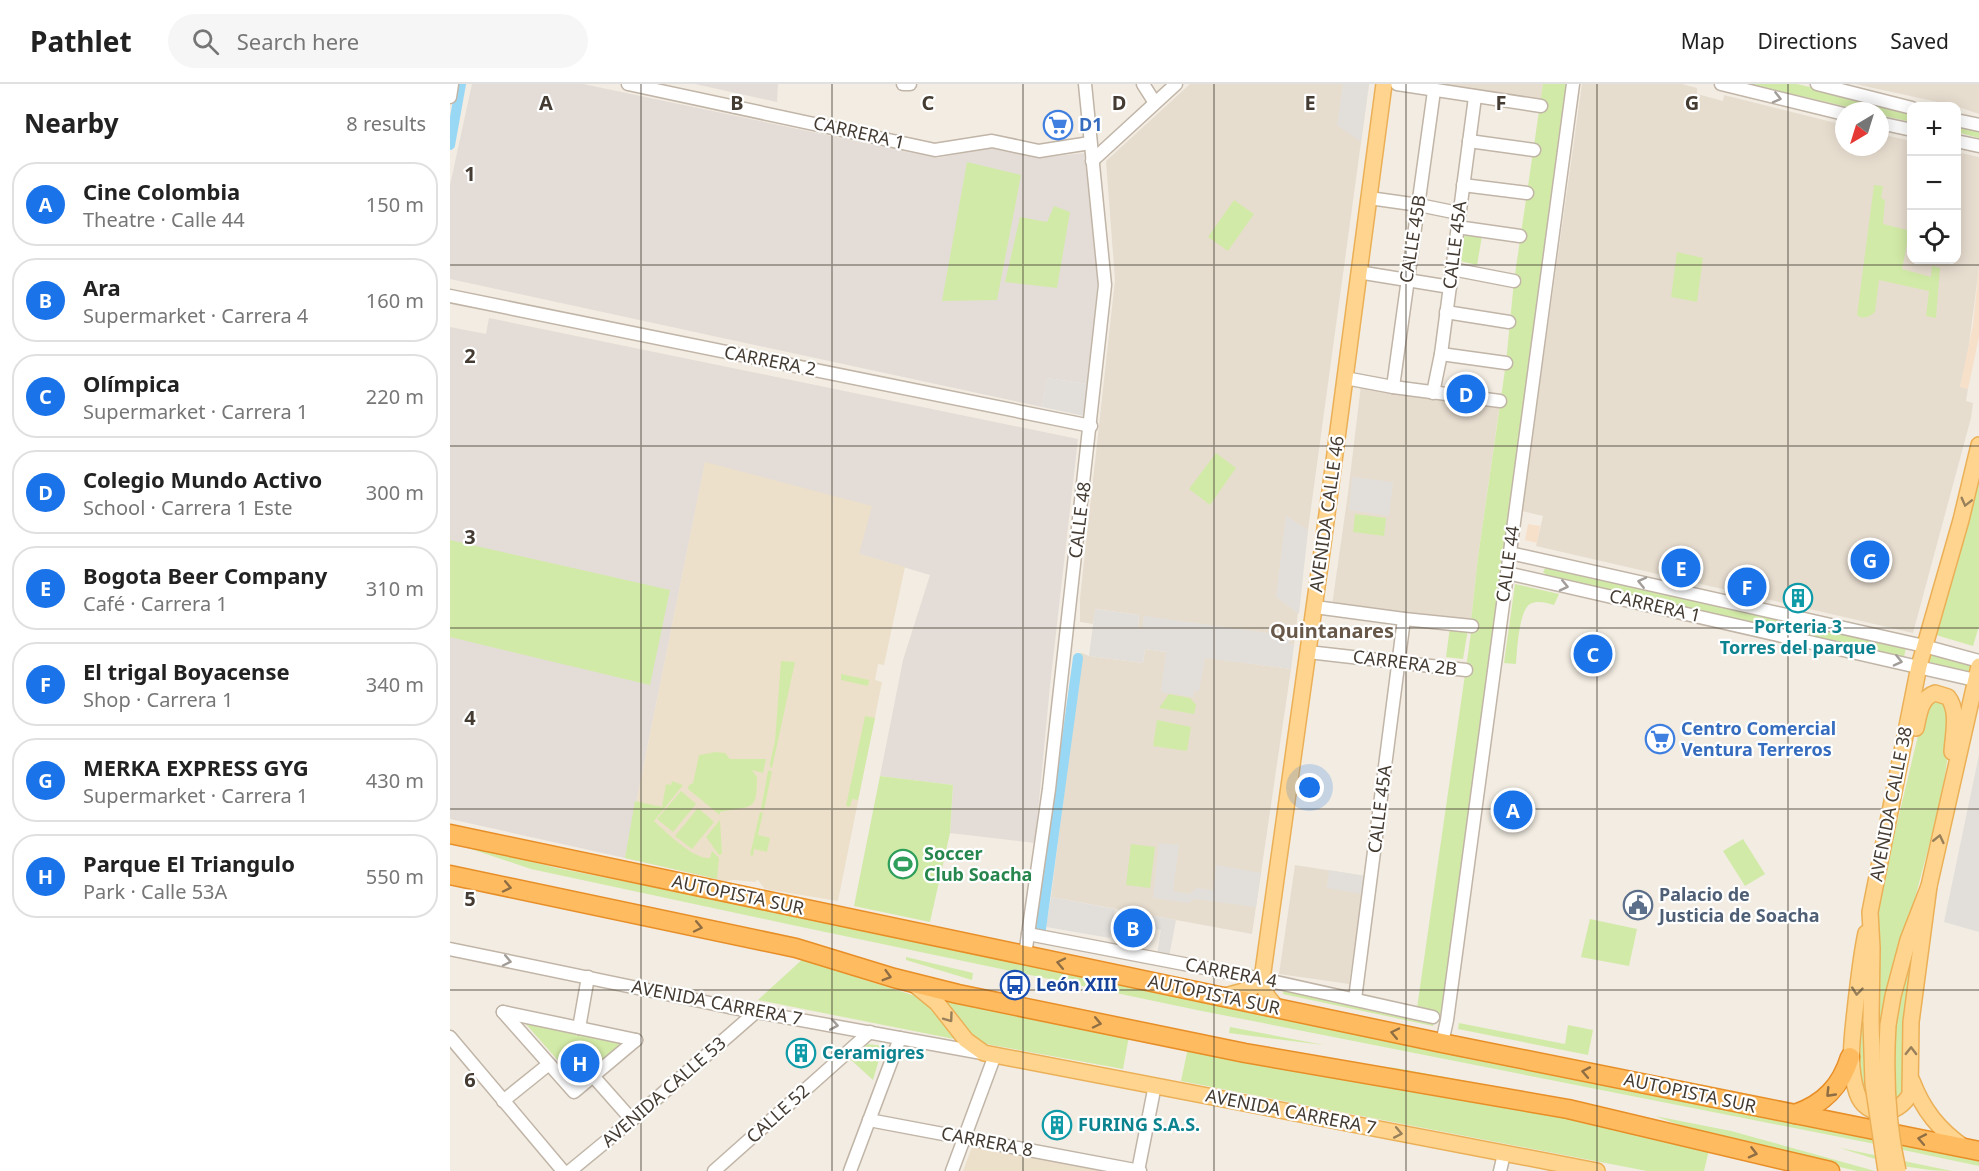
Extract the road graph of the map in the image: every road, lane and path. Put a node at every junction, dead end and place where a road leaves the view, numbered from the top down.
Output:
1 (452, 84) edge
2 (628, 84) edge
3 (903, 84) edge
4 (910, 84) edge
5 (1085, 84) edge
6 (1143, 84) edge
7 (1176, 84) edge
8 (1384, 84) edge
9 (1397, 84) edge
10 (1573, 84) edge
11 (1721, 84) edge
12 (1817, 84) edge
13 (1434, 91) junction
14 (450, 97) edge
15 (1475, 97) junction
16 (1155, 103) junction
17 (1541, 106) dead end
18 (1907, 107) edge
19 (1835, 112) edge
20 (1961, 121) edge
21 (1889, 125) edge
22 (1979, 125) edge
23 (1907, 129) edge
24 (1469, 141) junction
25 (1961, 142) edge
26 (1090, 143) junction
27 (1979, 146) edge
28 (1534, 150) dead end
29 (1092, 162) junction
30 (1463, 185) junction
31 (1527, 193) dead end
32 (1369, 198) junction
33 (1419, 205) junction
34 (1458, 213) junction
35 (1457, 227) junction
36 (1520, 236) dead end
37 (1452, 269) junction
38 (1358, 272) junction
39 (1407, 281) junction
40 (1514, 281) dead end
41 (1450, 287) junction
42 (450, 296) edge
43 (1446, 312) junction
44 (1509, 322) dead end
45 (1441, 354) junction
46 (1506, 363) dead end
47 (1345, 378) junction
48 (1393, 387) junction
49 (1433, 393) junction
50 (1500, 401) dead end
51 (1091, 426) junction
52 (1979, 445) edge
53 (1510, 553) junction
54 (1545, 561) junction
55 (1507, 573) junction
56 (1541, 581) junction
57 (1315, 607) junction
58 (1404, 619) junction
59 (1473, 626) dead end
60 (1924, 646) junction
61 (1308, 652) junction
62 (1979, 661) edge
63 (1399, 662) junction
64 (1919, 666) junction
65 (1466, 670) dead end
66 (1978, 676) edge
67 (1950, 791) junction
68 (1889, 811) junction
69 (450, 834) edge
70 (450, 875) edge
71 (1929, 886) junction
72 (1870, 912) junction
73 (1028, 934) junction
74 (450, 949) edge
75 (1025, 955) junction
76 (588, 978) junction
77 (1262, 979) junction
78 (913, 983) junction
79 (1220, 997) junction
80 (1355, 999) junction
81 (1277, 1008) junction
82 (757, 1011) junction
83 (1433, 1017) dead end
84 (579, 1029) junction
85 (870, 1032) junction
86 (450, 1037) edge
87 (900, 1038) junction
88 (1442, 1043) junction
89 (989, 1054) junction
90 (1850, 1057) junction
91 (549, 1064) junction
92 (593, 1076) junction
93 (1911, 1080) junction
94 (1155, 1085) junction
95 (503, 1101) junction
96 (1795, 1114) junction
97 (632, 1120) junction
98 (869, 1120) junction
99 (965, 1138) junction
100 (1972, 1149) edge
101 (1504, 1154) junction
102 (563, 1171) edge
103 (570, 1171) edge
104 (714, 1171) edge
105 (850, 1171) edge
106 (952, 1171) edge
107 (1139, 1171) edge
108 (1500, 1171) edge
109 (1596, 1171) edge
110 (1830, 1171) edge
111 (1886, 1171) edge
112 (1898, 1171) edge

1 - 14 street
2 - 26 street, CARRERA 1
3 - 4 street
5 - 26 street, CALLE 48
6 - 16 street
7 - 16 street
8 - 32 main road, AVENIDA CALLE 46
9 - 13 street
10 - 53 street, CALLE 44
11 -> 19 street
12 - 18 street
13 - 15 street
13 - 33 street, CALLE 45B
15 - 17 street
15 - 24 street, CALLE 45A
16 - 29 street
20 - 22 street
21 - 23 street
24 - 28 street
24 - 30 street, CALLE 45A
25 - 27 street
26 - 29 street, CALLE 48
29 - 51 street, CALLE 48
30 - 31 street
30 - 34 street, CALLE 45A
32 - 33 street
32 - 38 main road, AVENIDA CALLE 46
33 - 34 street
33 - 39 street, CALLE 45B
34 - 35 street, CALLE 45A
35 - 36 street
35 - 37 street, CALLE 45A
37 - 40 street
37 - 41 street, CALLE 45A
38 - 39 street
38 - 47 main road, AVENIDA CALLE 46
39 - 41 street
39 - 48 street, CALLE 45B
41 - 43 street, CALLE 45A
42 - 51 street, CARRERA 2
43 - 44 street
43 - 45 street, CALLE 45A
45 - 46 street
45 - 49 street, CALLE 45A
47 - 48 street
47 - 57 main road, AVENIDA CALLE 46
48 - 49 street
49 - 50 street
51 - 73 street, CALLE 48
52 -> 60 main road, AVENIDA CALLE 38
53 - 54 street, CARRERA 1
53 - 55 street, CALLE 44
54 - 56 street
60 -> 54 street, CARRERA 1
55 - 56 street, CARRERA 1
55 - 88 street, CALLE 44
56 -> 64 street, CARRERA 1
57 - 58 street
57 - 61 main road, AVENIDA CALLE 46
58 - 59 street
58 - 63 street, CALLE 45A
60 - 62 street, CARRERA 1
60 - 64 main road, AVENIDA CALLE 38
61 - 63 street, CARRERA 2B
61 - 77 main road, AVENIDA CALLE 46
63 - 65 street, CARRERA 2B
63 - 80 street, CALLE 45A
64 - 66 street, CARRERA 1
64 - 68 main road, AVENIDA CALLE 38
66 - 67 main road
67 - 68 main road
71 -> 67 main road
68 - 72 main road, AVENIDA CALLE 38
69 - 75 highway, AUTOPISTA SUR
70 -> 78 highway
93 -> 71 main road
71 - 112 main road, bridge
72 -> 90 main road
72 - 111 main road, AVENIDA CALLE 38, bridge
73 - 75 street, CALLE 48
73 - 77 street, CARRERA 4
74 -> 76 street, AVENIDA CARRERA 7
79 -> 75 highway, AUTOPISTA SUR
76 - 82 street, AVENIDA CARRERA 7
76 - 84 street
77 - 79 main road
77 - 80 street, CARRERA 4
77 - 81 main road
78 -> 89 main road, AVENIDA CARRERA 7
78 -> 110 highway
79 - 81 highway, AUTOPISTA SUR
80 - 83 street, CARRERA 4
88 -> 81 highway, AUTOPISTA SUR
82 -> 85 street, AVENIDA CARRERA 7
82 - 97 street, AVENIDA CALLE 53
84 - 91 street
84 - 92 street
85 - 87 street, AVENIDA CARRERA 7
85 - 104 street, CALLE 52
86 - 95 street
87 - 89 street, AVENIDA CARRERA 7
87 - 98 street
96 -> 88 highway, AUTOPISTA SUR
89 - 94 main road, AVENIDA CARRERA 7
89 - 99 street
90 - 93 main road
90 -> 96 highway
91 - 92 street
91 - 95 street
92 - 97 street
93 - 100 main road
94 -> 101 main road, AVENIDA CARRERA 7
94 - 107 street
95 - 102 street
100 -> 96 highway, AUTOPISTA SUR
97 - 103 street, AVENIDA CALLE 53
98 - 99 street, CARRERA 8
98 - 105 street
99 - 106 street
99 - 107 street, CARRERA 8
101 - 108 street
101 - 109 main road, AVENIDA CARRERA 7

